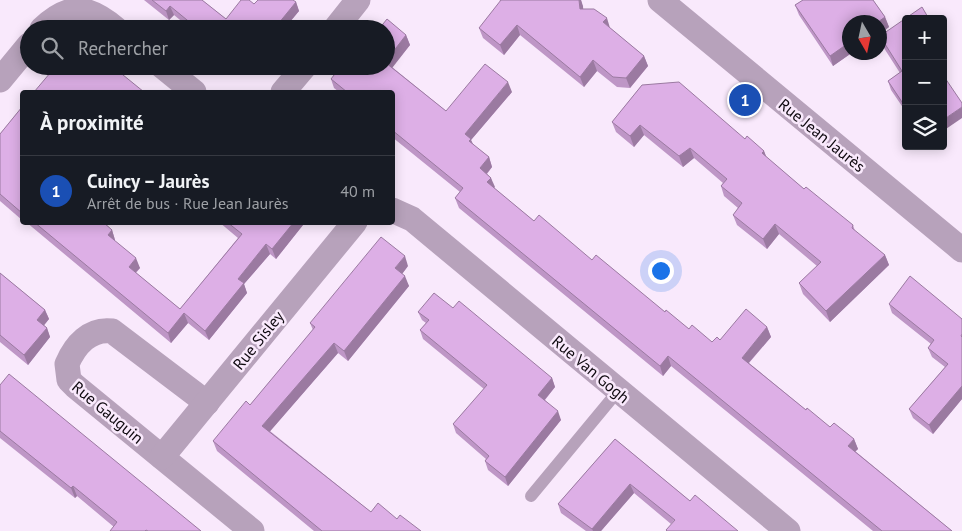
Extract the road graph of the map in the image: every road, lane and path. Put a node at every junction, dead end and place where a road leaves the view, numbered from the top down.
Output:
1 (358, 0) edge
2 (660, 0) edge
3 (52, 20) edge
4 (103, 20) edge
5 (342, 20) edge
6 (20, 56) edge
7 (173, 75) edge
8 (297, 75) edge
9 (0, 80) edge
10 (192, 90) edge
11 (285, 90) edge
12 (395, 211) edge
13 (352, 225) edge
14 (962, 250) edge
15 (618, 390) junction
16 (207, 403) junction
17 (162, 457) junction
18 (531, 496) dead end
19 (252, 531) edge
20 (788, 531) edge

1 - 5 street
2 - 14 street, Rue Jean Jaurès
3 - 4 street
6 - 9 street
7 - 10 street
8 - 11 street
12 - 15 street, Rue Van Gogh
13 - 16 street, Rue Sisley
15 - 18 lane
15 - 20 street, Rue Van Gogh
16 - 17 street, Rue Sisley
16 - 17 street, Rue Gauguin
17 - 19 street, Rue Gauguin

